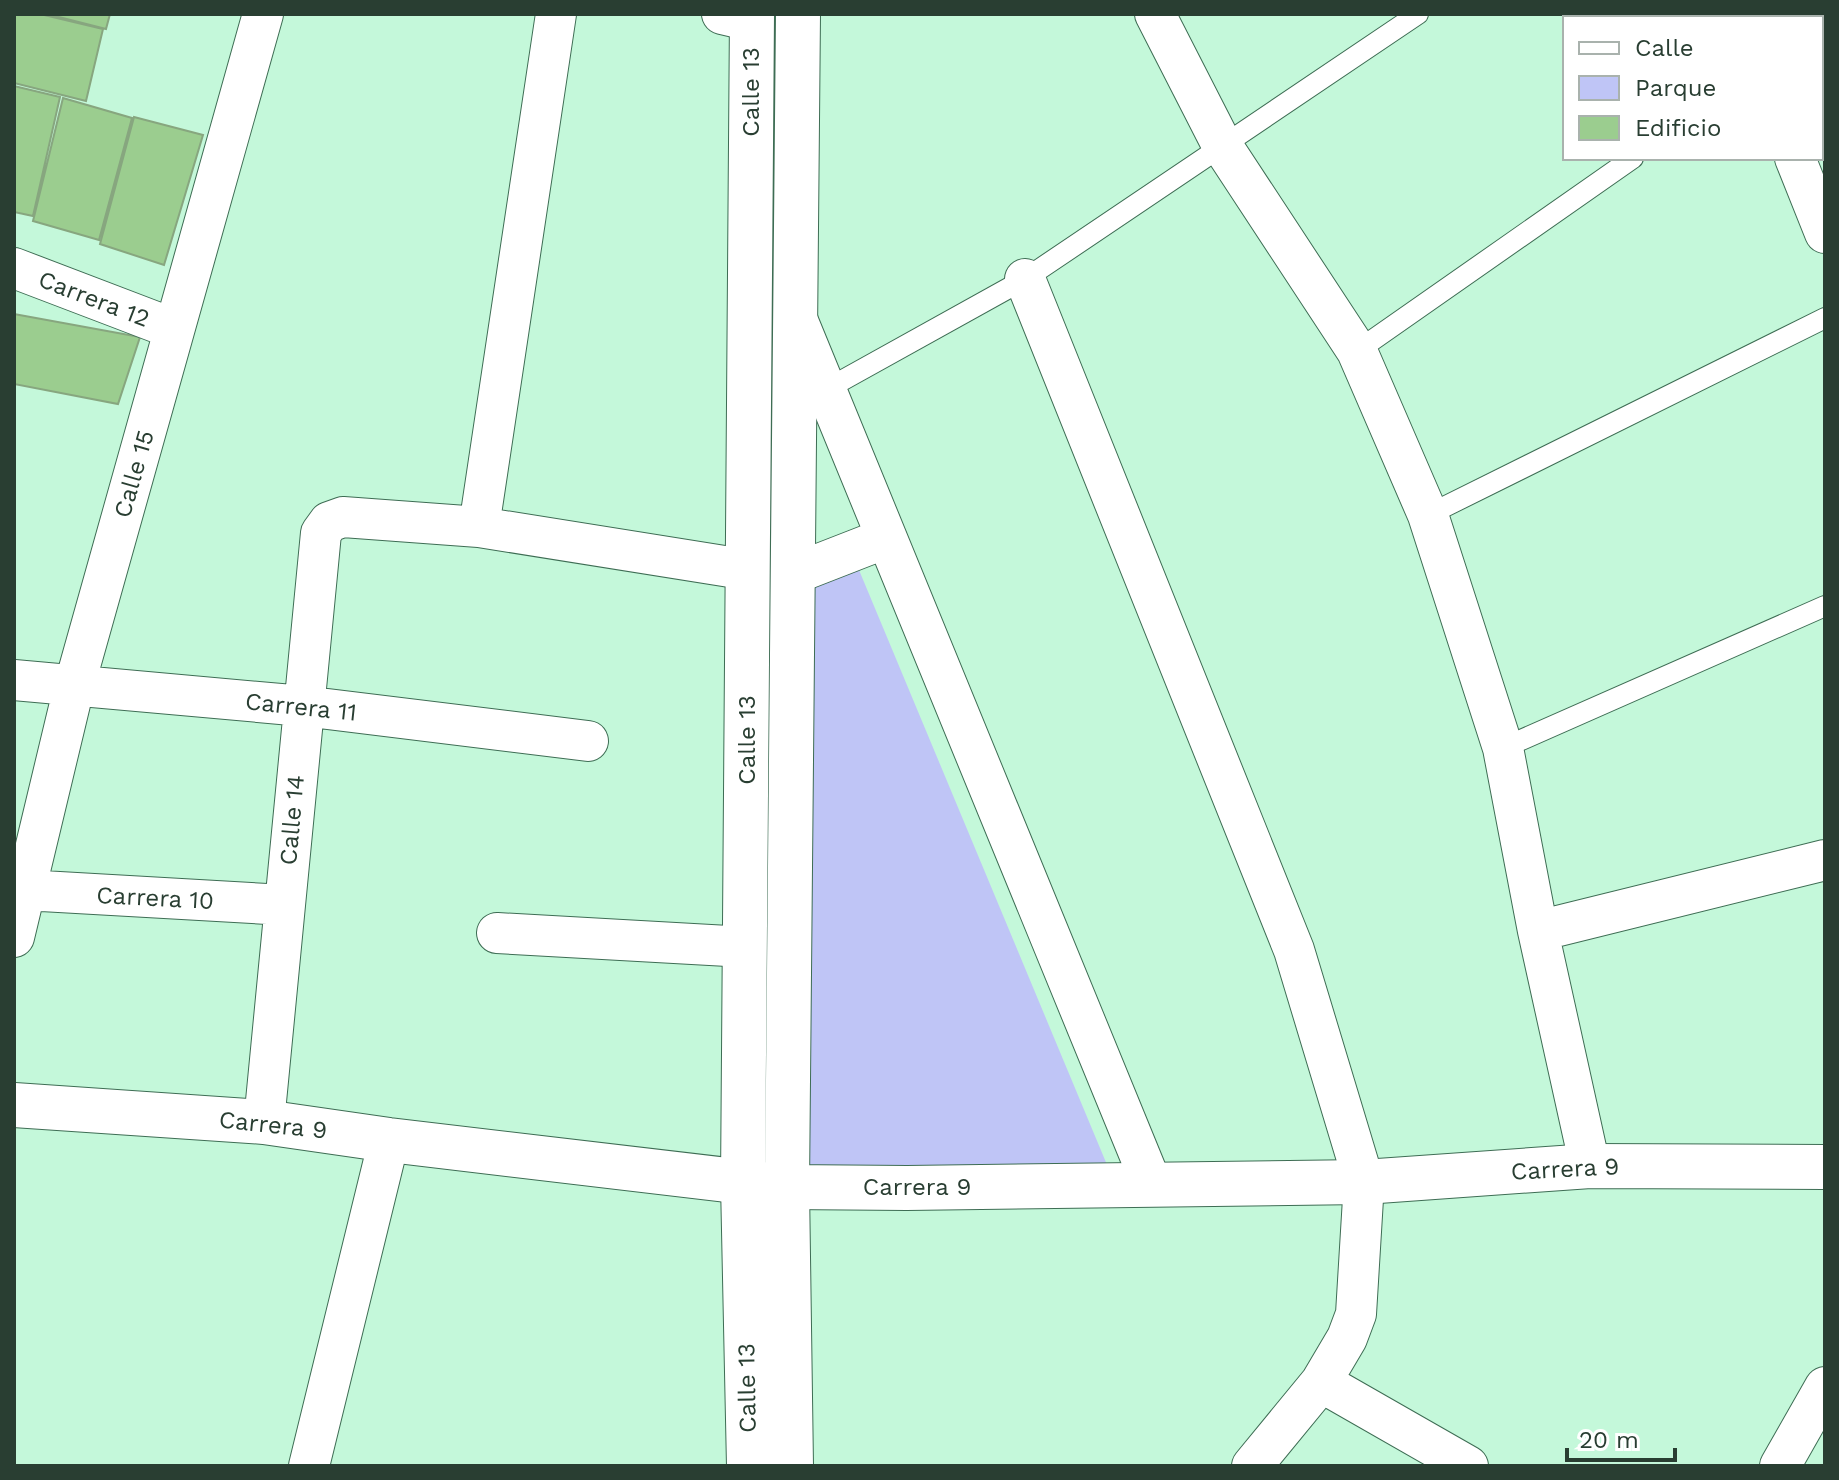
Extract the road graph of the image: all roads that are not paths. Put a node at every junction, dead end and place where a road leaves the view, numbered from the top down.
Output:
1 (263, 14) edge
2 (556, 14) edge
3 (798, 14) edge
4 (1155, 14) edge
5 (1418, 14) edge
6 (742, 16) edge
7 (1223, 147) junction
8 (1630, 160) edge
9 (1796, 160) edge
10 (1825, 233) edge
11 (14, 268) edge
12 (1025, 279) junction
13 (793, 309) junction
14 (1825, 318) edge
15 (174, 329) junction
16 (1357, 351) junction
17 (825, 390) junction
18 (1428, 515) junction
19 (479, 527) junction
20 (886, 538) junction
21 (749, 570) junction
22 (791, 575) junction
23 (1825, 606) edge
24 (14, 680) edge
25 (74, 687) junction
26 (303, 706) junction
27 (588, 741) dead end
28 (1503, 748) junction
29 (1825, 860) edge
30 (24, 890) junction
31 (285, 905) junction
32 (1538, 931) junction
33 (497, 933) dead end
34 (14, 937) edge
35 (746, 947) junction
36 (14, 1105) edge
37 (264, 1122) junction
38 (389, 1140) junction
39 (1590, 1166) junction
40 (1825, 1167) edge
41 (1364, 1182) junction
42 (743, 1183) junction
43 (1152, 1185) junction
44 (787, 1187) junction
45 (1321, 1382) junction
46 (1825, 1387) edge
47 (309, 1466) edge
48 (749, 1466) edge
49 (791, 1466) edge
50 (1252, 1466) edge
51 (1468, 1466) edge
52 (1780, 1466) edge

1 - 15 street, Calle 15
2 - 19 street
3 - 13 main road, Calle 13
4 - 7 street
5 - 7 lane
6 - 21 main road, Calle 13
7 - 12 lane
7 - 16 street
8 - 16 lane
9 - 10 street
11 - 15 street, Carrera 12
12 - 17 lane
12 - 41 street
13 - 17 street
13 - 22 main road, Calle 13
14 - 18 lane
15 - 25 street, Calle 15
16 - 18 street
17 - 20 street
18 - 28 street
19 - 21 street
19 - 26 street, Calle 14
20 - 22 street
20 - 43 street
21 - 35 main road, Calle 13
22 - 44 main road, Calle 13
23 - 28 lane
24 - 25 street, Carrera 11
25 - 26 street, Carrera 11
25 - 30 street, Calle 15
26 - 27 street, Carrera 11
26 - 31 street, Calle 14
28 - 32 street
29 - 32 street
30 - 31 street, Carrera 10
30 - 34 street, Calle 15
31 - 37 street, Calle 14
32 - 39 street
33 - 35 street
35 - 42 main road, Calle 13
36 - 37 main road, Carrera 9
37 - 38 main road, Carrera 9
38 - 42 main road, Carrera 9
38 - 47 street
39 - 40 main road, Carrera 9
39 - 41 main road, Carrera 9
41 - 43 main road, Carrera 9
41 - 45 street
42 - 44 main road, Carrera 9
42 - 48 main road, Calle 13
43 - 44 main road, Carrera 9
44 - 49 main road, Calle 13
45 - 50 street
45 - 51 street
46 - 52 street

